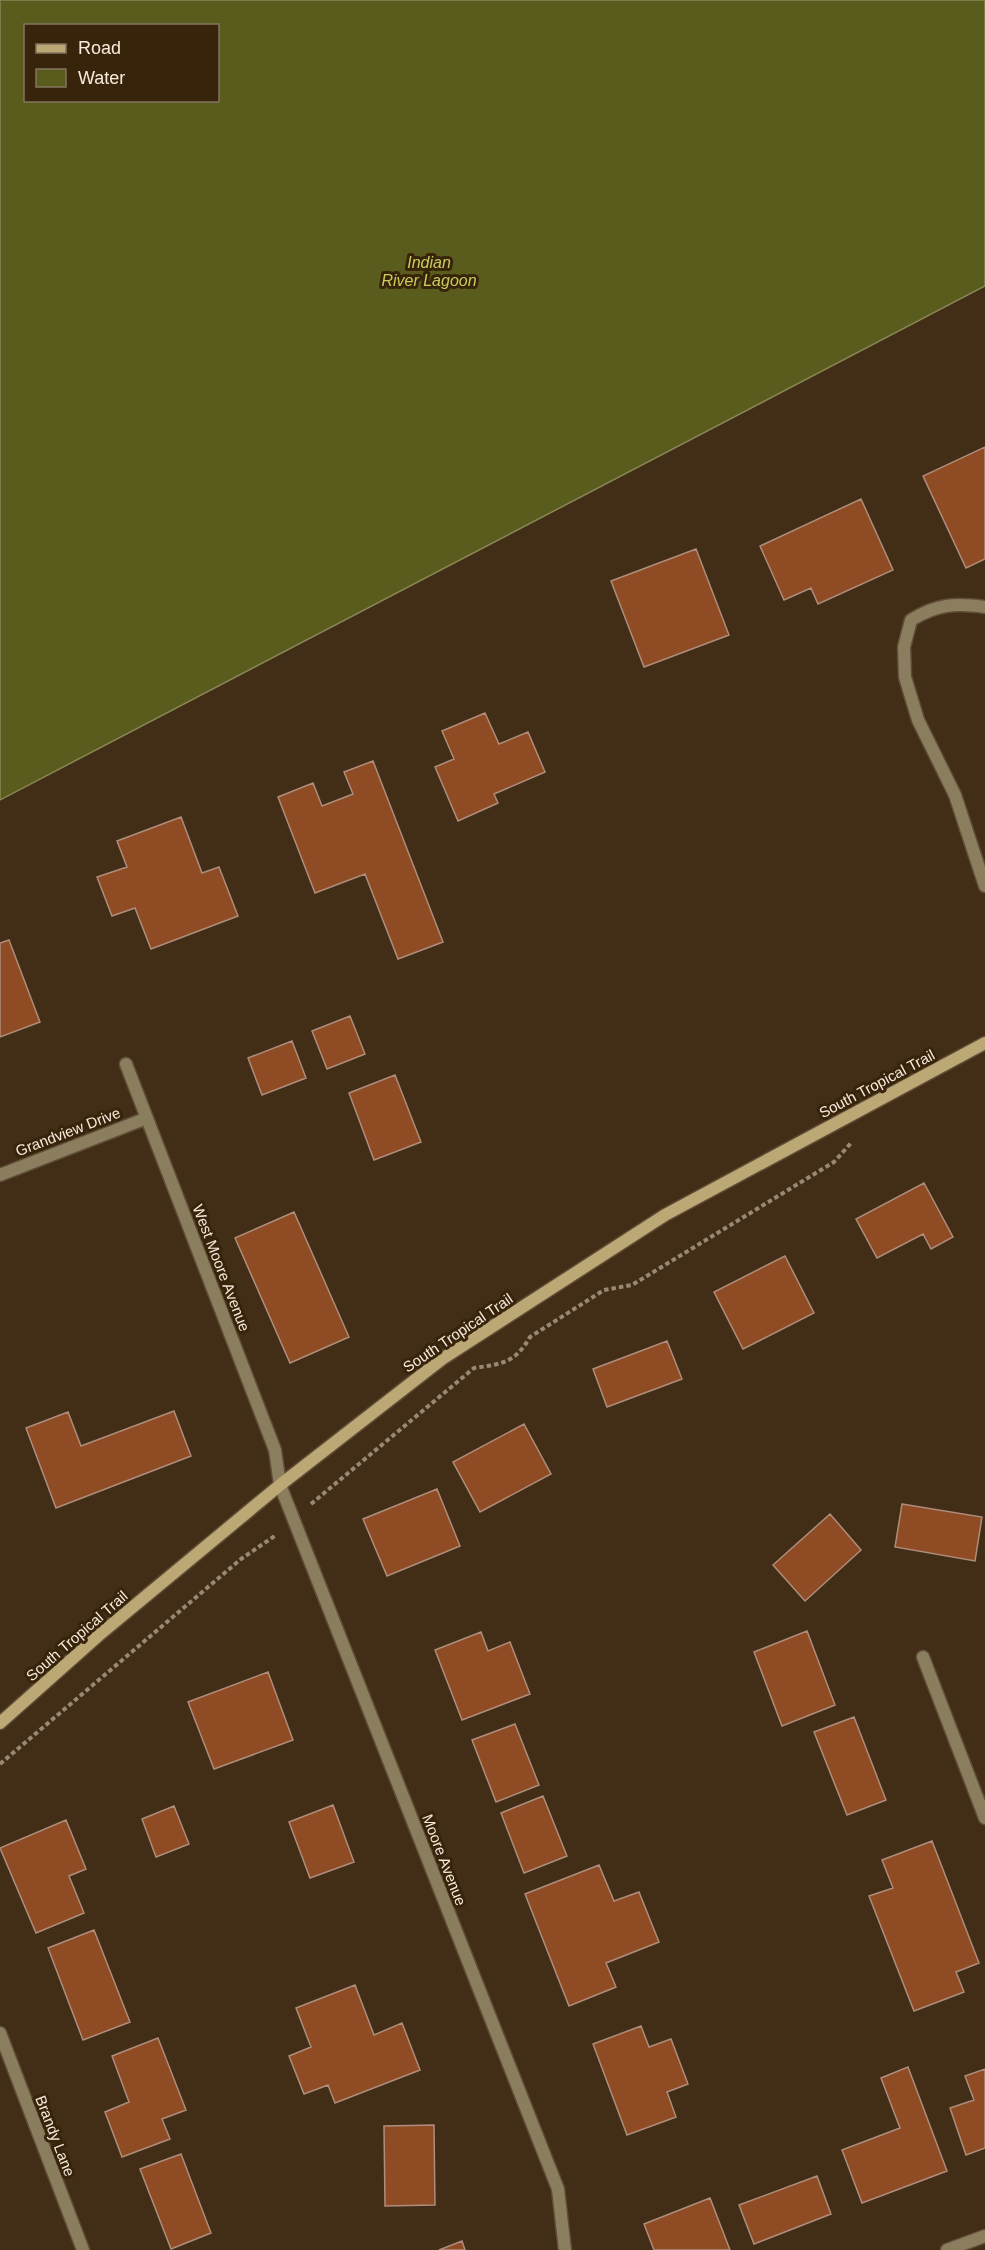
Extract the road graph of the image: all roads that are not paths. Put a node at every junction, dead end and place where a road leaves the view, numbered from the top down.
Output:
1 (985, 607) edge
2 (985, 886) edge
3 (985, 1042) edge
4 (126, 1064) dead end
5 (147, 1118) junction
6 (0, 1175) edge
7 (280, 1485) junction
8 (923, 1658) dead end
9 (0, 1723) edge
10 (985, 1818) edge
11 (0, 2033) edge
12 (985, 2236) edge
13 (83, 2250) edge
14 (565, 2250) edge
15 (947, 2250) edge

1 - 2 street
3 - 7 street, South Tropical Trail
4 - 5 street, West Moore Avenue
5 - 6 street, Grandview Drive
5 - 7 street, West Moore Avenue
7 - 9 street, South Tropical Trail
7 - 14 street, Moore Avenue
8 - 10 street
11 - 13 street, Brandy Lane
12 - 15 street

